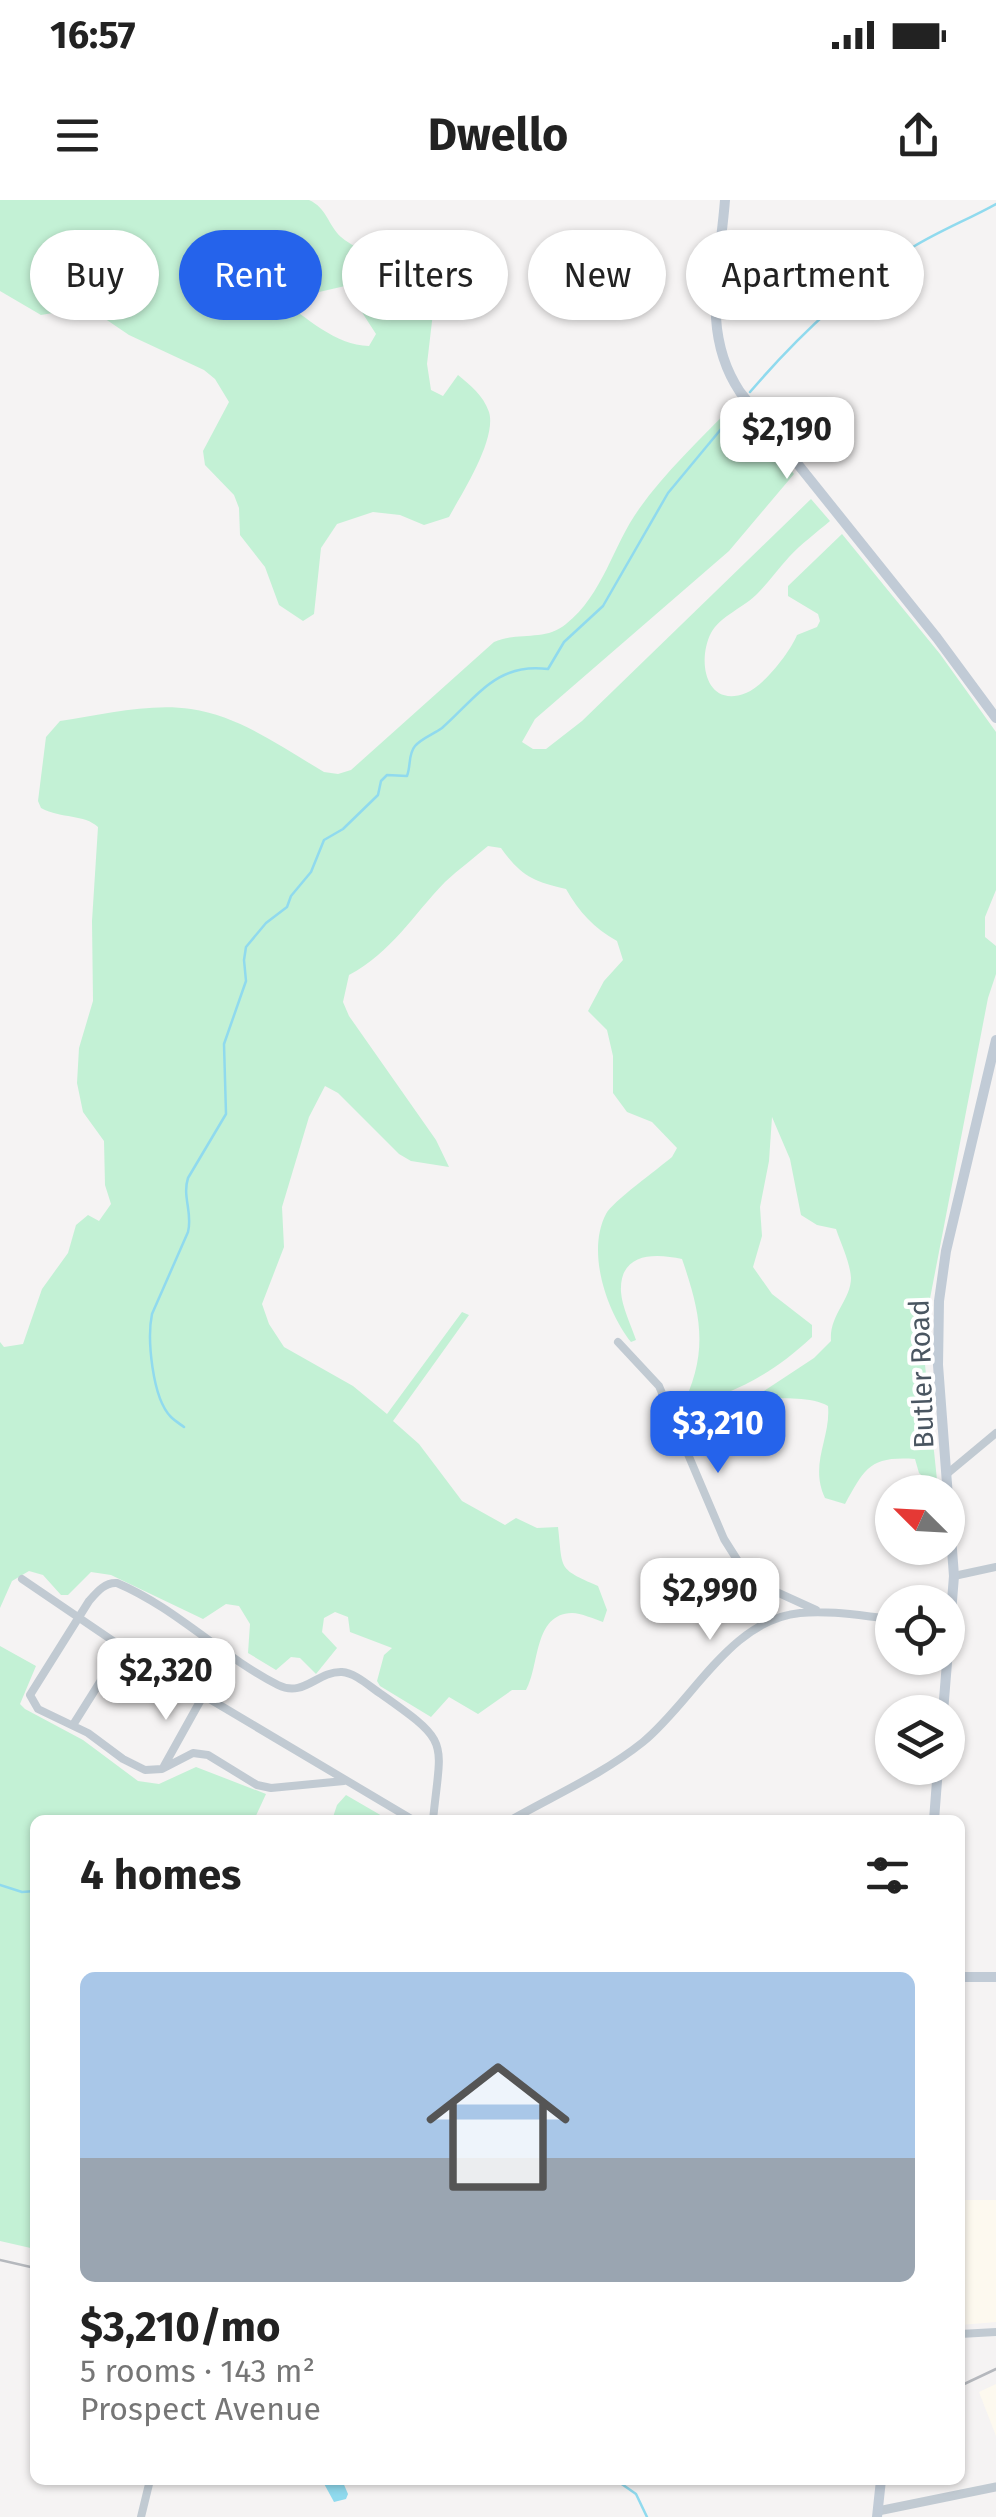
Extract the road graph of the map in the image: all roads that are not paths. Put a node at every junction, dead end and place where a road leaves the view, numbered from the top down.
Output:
1 (725, 200) edge
2 (996, 718) edge
3 (996, 1040) edge
4 (618, 1342) dead end
5 (996, 1433) edge
6 (948, 1473) junction
7 (995, 1568) edge
8 (954, 1576) junction
9 (22, 1580) dead end
10 (953, 1585) edge
11 (820, 1612) junction
12 (875, 1617) edge
13 (80, 1620) junction
14 (122, 1648) junction
15 (203, 1696) junction
16 (73, 1725) junction
17 (162, 1769) junction
18 (344, 1781) junction
19 (937, 1785) edge
20 (404, 1815) edge
21 (434, 1815) edge
22 (518, 1815) edge
23 (934, 1815) edge
24 (965, 1977) edge
25 (996, 1978) edge
26 (996, 2332) edge
27 (965, 2334) edge
28 (149, 2485) edge
29 (880, 2485) edge
30 (996, 2487) edge
31 (878, 2514) edge
32 (141, 2517) edge

1 - 2 main road
3 - 6 main road, Butler Road
4 - 11 street
5 - 6 street
6 - 8 main road, Butler Road
7 - 8 street
8 - 10 main road, Butler Road
9 - 13 street
11 - 12 street
11 - 22 street
13 - 14 street
13 - 16 street
13 - 21 street
14 - 15 street
14 - 16 street
15 - 17 street
15 - 18 street
16 - 17 street
17 - 18 street
18 - 20 street
19 - 23 main road
24 - 25 main road
26 - 27 street
28 - 32 street
29 - 31 main road
30 - 31 street

